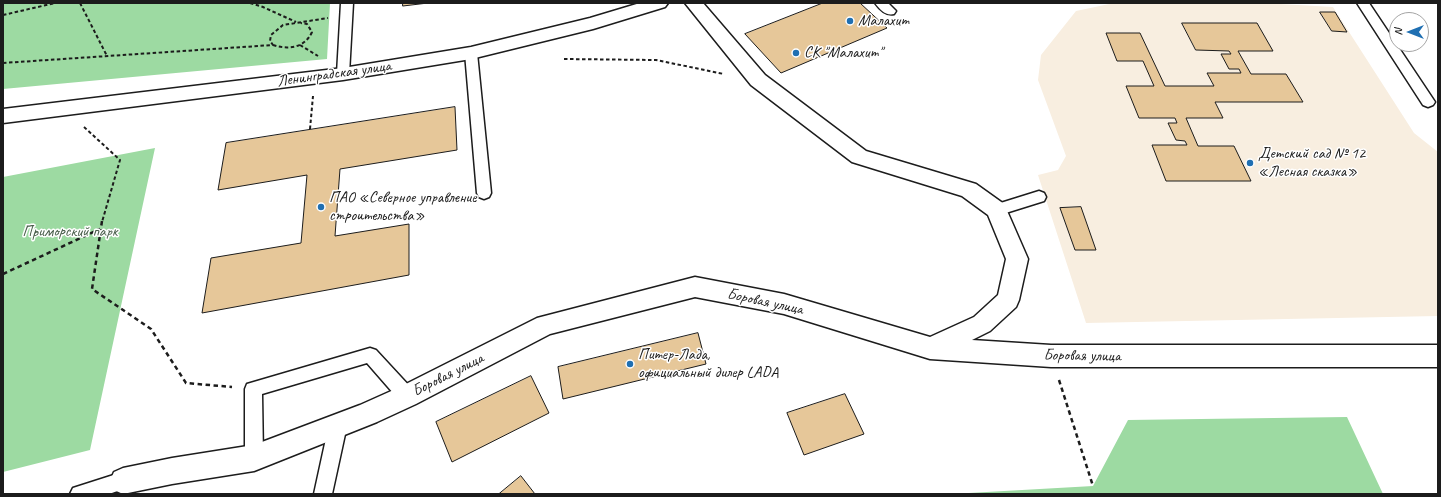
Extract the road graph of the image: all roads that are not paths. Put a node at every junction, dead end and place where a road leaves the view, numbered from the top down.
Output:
1 (347, 3) edge
2 (659, 3) edge
3 (694, 3) edge
4 (881, 3) edge
5 (1363, 3) edge
6 (890, 11) dead end
7 (471, 53) junction
8 (343, 74) junction
9 (1428, 102) dead end
10 (3, 116) edge
11 (484, 193) dead end
12 (1039, 197) dead end
13 (996, 210) junction
14 (930, 348) junction
15 (1438, 356) edge
16 (407, 396) junction
17 (338, 425) junction
18 (254, 458) junction
19 (123, 481) joint
20 (79, 494) edge
21 (323, 494) edge

1 - 8 lane
2 - 7 street, Ленинградская улица
3 - 13 street
4 - 6 lane
5 - 9 lane
7 - 8 street, Ленинградская улица
7 - 11 lane
8 - 10 street, Ленинградская улица
12 - 13 lane
13 - 14 street
14 - 15 street, Боровая улица
14 - 16 street, Боровая улица
16 - 17 street, Боровая улица
16 - 18 lane
17 - 18 street, Боровая улица
17 - 21 lane
18 - 19 street, Боровая улица
19 - 20 lane

